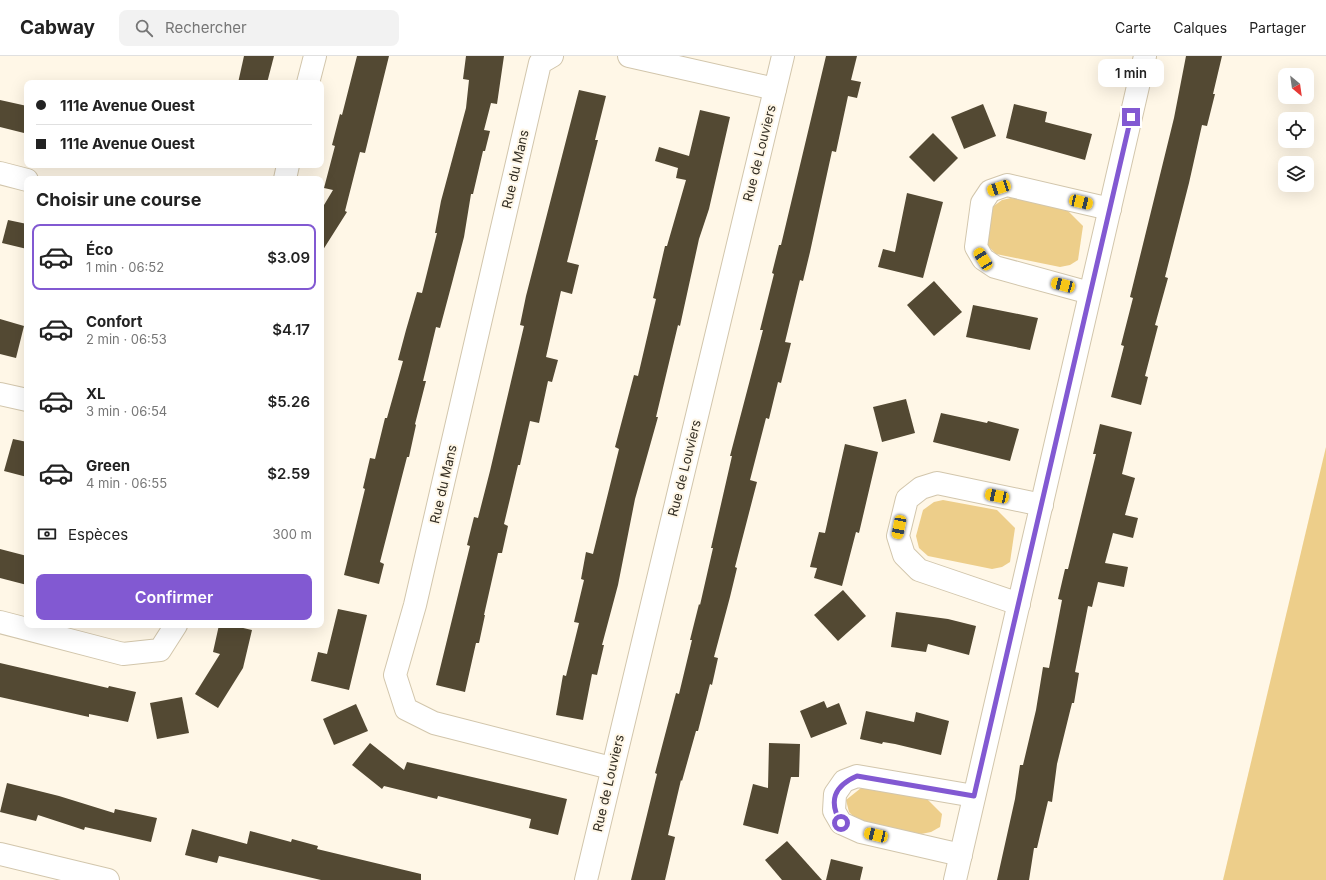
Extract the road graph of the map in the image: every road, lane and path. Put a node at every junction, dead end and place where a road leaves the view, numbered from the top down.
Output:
1 (315, 56) edge
2 (552, 56) edge
3 (629, 56) edge
4 (783, 56) edge
5 (1145, 56) edge
6 (309, 80) edge
7 (775, 89) junction
8 (0, 173) edge
9 (24, 179) edge
10 (1110, 209) junction
11 (1090, 293) junction
12 (0, 394) edge
13 (24, 399) edge
14 (1042, 505) junction
15 (1019, 604) junction
16 (0, 622) edge
17 (174, 628) edge
18 (611, 768) junction
19 (974, 796) junction
20 (0, 854) edge
21 (961, 855) junction
22 (108, 880) edge
23 (586, 880) edge
24 (955, 880) edge

1 - 6 street
2 - 18 street, Rue du Mans
3 - 7 street
4 - 7 street, Rue de Louviers
5 - 10 street
7 - 18 street, Rue de Louviers
8 - 9 street
10 - 11 street
10 - 11 street
11 - 14 street
12 - 13 street
14 - 15 street
14 - 15 street
15 - 19 street
16 - 17 street
18 - 23 street, Rue de Louviers
19 - 21 street
19 - 21 street
20 - 22 street
21 - 24 street

